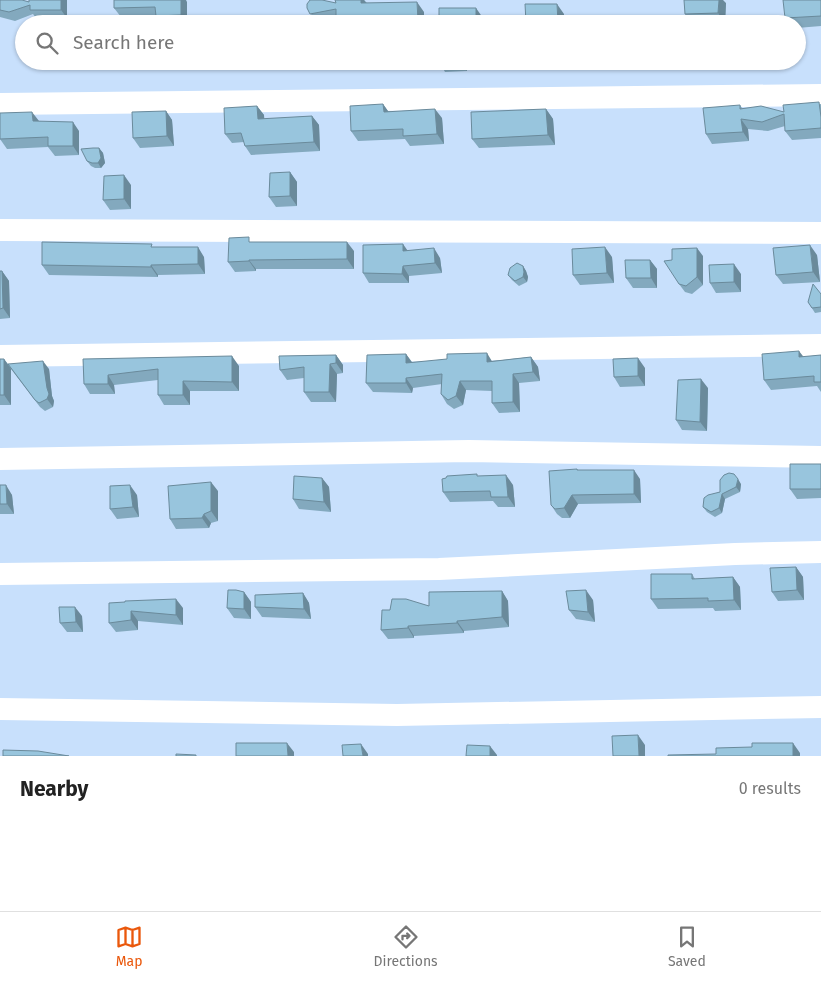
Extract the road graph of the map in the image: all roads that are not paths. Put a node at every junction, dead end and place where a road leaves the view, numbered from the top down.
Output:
1 (821, 95) edge
2 (0, 104) edge
3 (0, 230) edge
4 (821, 233) edge
5 (821, 345) edge
6 (0, 356) edge
7 (821, 457) edge
8 (0, 459) edge
9 (821, 552) edge
10 (0, 574) edge
11 (821, 707) edge
12 (0, 709) edge

1 - 2 street
3 - 4 street
5 - 6 street
7 - 8 street
9 - 10 street
11 - 12 street

